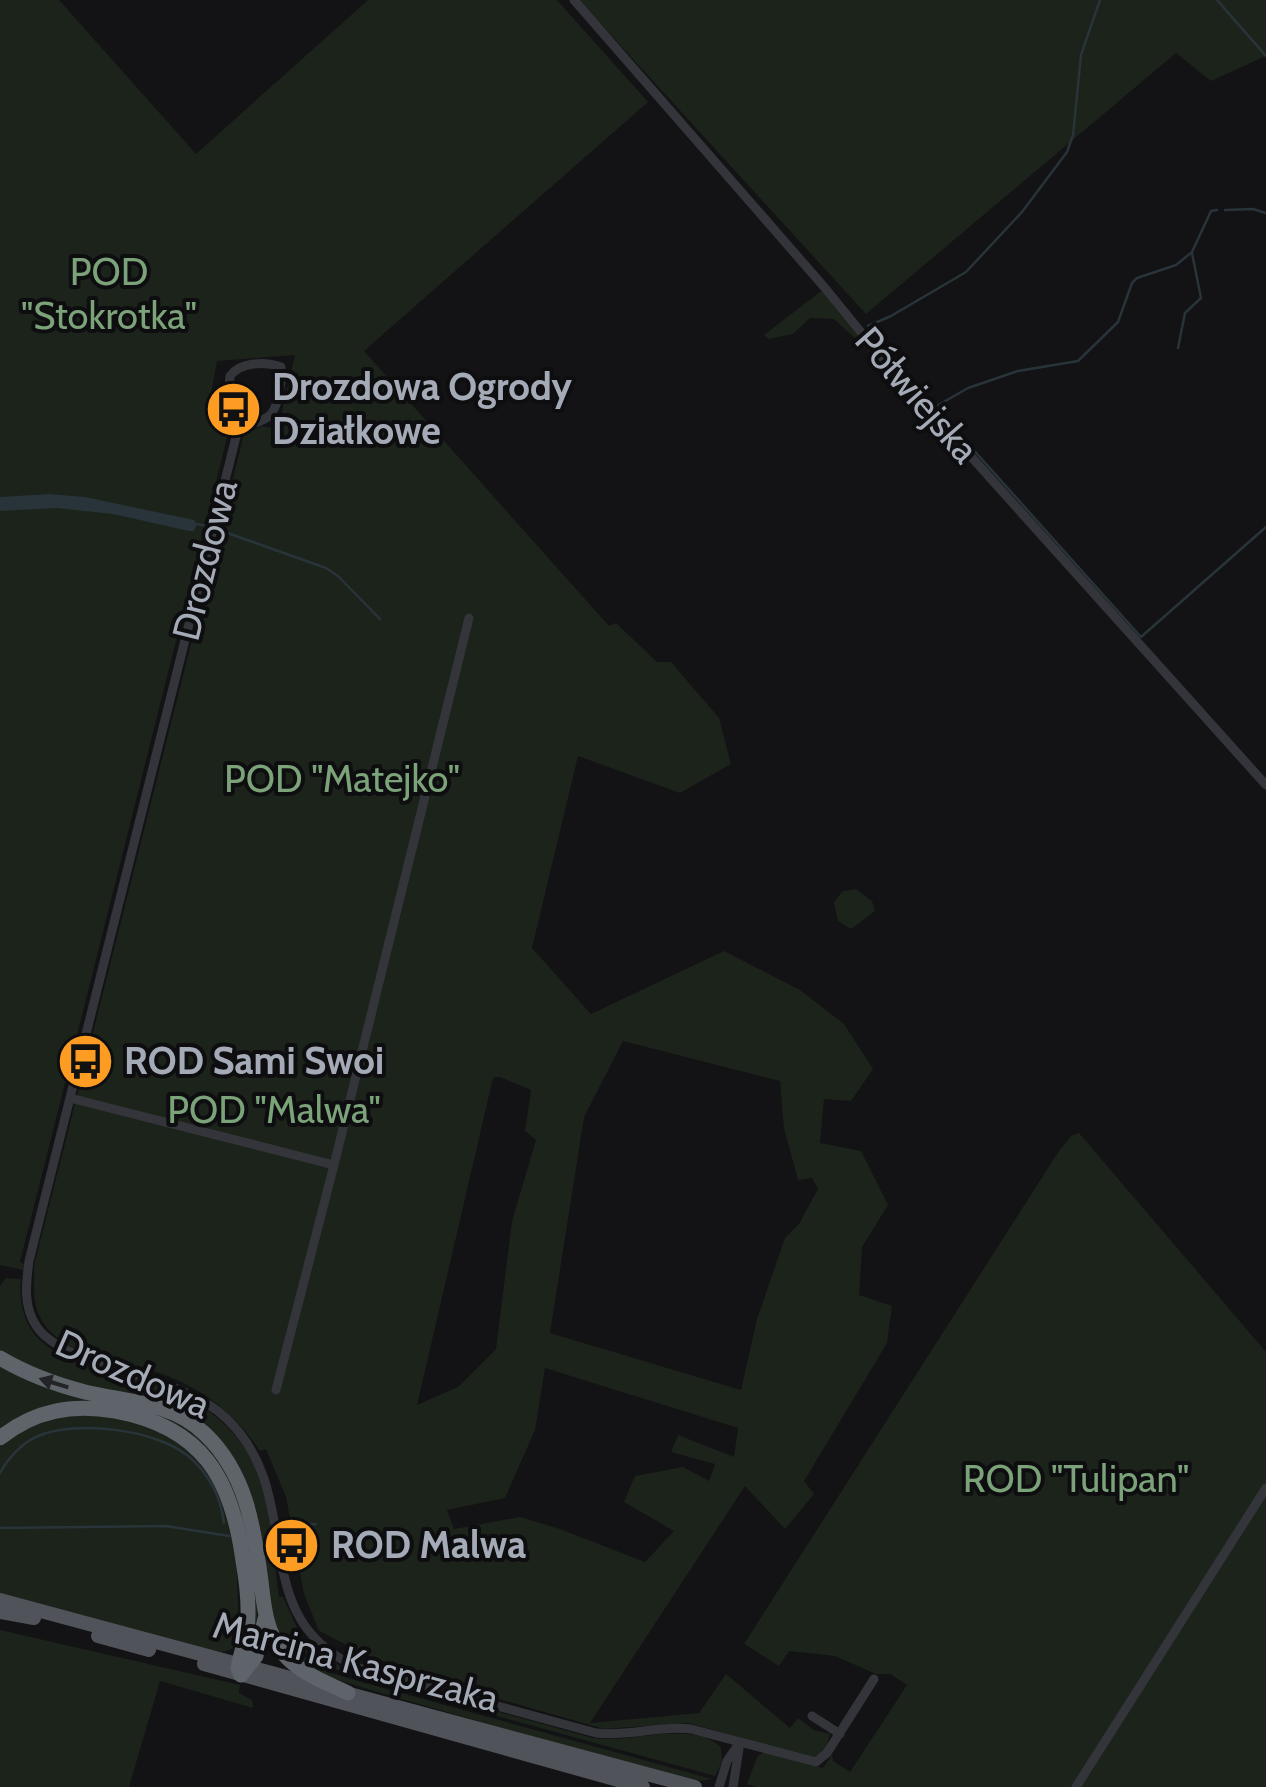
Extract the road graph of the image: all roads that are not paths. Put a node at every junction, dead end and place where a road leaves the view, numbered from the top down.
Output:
1 (574, 0) edge
2 (238, 430) junction
3 (469, 618) dead end
4 (1266, 785) edge
5 (70, 1098) junction
6 (334, 1165) junction
7 (0, 1358) edge
8 (276, 1390) dead end
9 (0, 1438) edge
10 (1266, 1488) edge
11 (0, 1600) edge
12 (0, 1612) edge
13 (265, 1615) junction
14 (243, 1668) junction
15 (874, 1678) dead end
16 (348, 1692) junction
17 (812, 1716) dead end
18 (840, 1734) junction
19 (740, 1742) junction
20 (643, 1787) edge
21 (695, 1787) edge
22 (719, 1787) edge
23 (733, 1787) edge
24 (1076, 1787) edge

1 - 4 street, Półwiejska
2 - 2 street
2 - 5 street, Drozdowa
3 - 6 street
5 - 6 street
5 - 19 street, Drozdowa
6 - 8 street
13 -> 7 highway
9 - 14 highway
10 - 24 street
11 - 14 main road, Marcina Kasprzaka
12 - 14 main road, Marcina Kasprzaka
13 - 14 highway
13 - 16 highway
14 - 16 main road, Marcina Kasprzaka
14 - 20 main road, Marcina Kasprzaka
15 - 18 street
16 - 21 main road, Marcina Kasprzaka
17 - 18 street
18 - 19 street
19 - 22 street
19 - 23 street

